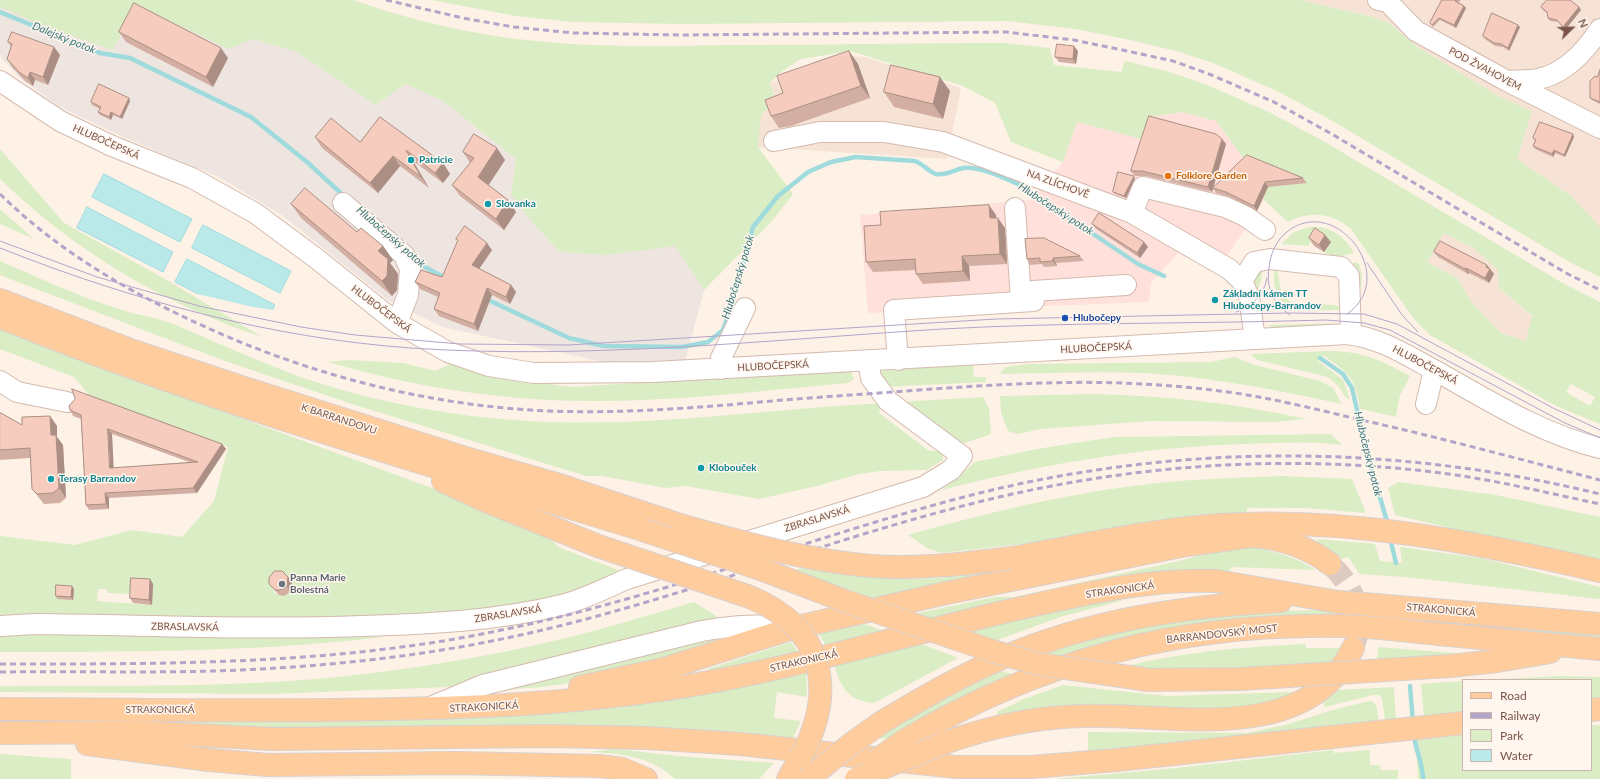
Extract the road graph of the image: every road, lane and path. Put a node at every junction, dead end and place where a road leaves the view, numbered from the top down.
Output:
1 (1385, 1) edge
2 (1600, 29) edge
3 (1507, 81) junction
4 (1, 82) edge
5 (1600, 128) edge
6 (774, 141) dead end
7 (343, 203) dead end
8 (1132, 213) junction
9 (1010, 217) dead end
10 (1265, 230) dead end
11 (1242, 281) junction
12 (1126, 285) dead end
13 (0, 300) edge
14 (1021, 302) junction
15 (745, 308) dead end
16 (0, 317) edge
17 (397, 323) junction
18 (1351, 335) junction
19 (1255, 339) junction
20 (898, 360) junction
21 (868, 361) junction
22 (721, 369) junction
23 (1434, 370) junction
24 (0, 381) edge
25 (67, 402) dead end
26 (1426, 404) dead end
27 (368, 446) junction
28 (1600, 448) edge
29 (1251, 536) junction
30 (1120, 539) junction
31 (1330, 564) tunnel mouth
32 (1600, 572) edge
33 (1338, 602) junction
34 (1600, 624) edge
35 (0, 626) edge
36 (793, 628) junction
37 (1353, 648) tunnel mouth
38 (1589, 648) edge
39 (482, 707) junction
40 (0, 709) edge
41 (426, 709) junction
42 (1459, 723) edge
43 (4, 733) edge
44 (646, 779) edge
45 (788, 779) edge
46 (808, 779) edge
47 (851, 779) edge
48 (856, 779) edge

1 - 3 street, POD ŽVAHOVEM
2 - 3 street
3 - 5 street, POD ŽVAHOVEM
4 - 17 street, HLUBOČEPSKÁ
6 - 8 street, NA ZLÍCHOVĚ
7 - 17 street
8 - 10 street
8 - 11 street, NA ZLÍCHOVĚ
9 - 14 street
11 - 18 street
11 - 19 street, NA ZLÍCHOVĚ
12 - 14 street
13 - 30 main road, K BARRANDOVU, bridge
14 - 20 street
15 - 22 street
16 - 27 main road, K BARRANDOVU
17 - 22 street, HLUBOČEPSKÁ
18 - 19 street, HLUBOČEPSKÁ
18 - 23 street, HLUBOČEPSKÁ
19 - 20 street, HLUBOČEPSKÁ
20 - 21 street, HLUBOČEPSKÁ
21 - 22 street, HLUBOČEPSKÁ
21 - 35 street, ZBRASLAVSKÁ
23 - 26 street
23 - 28 street, HLUBOČEPSKÁ
24 - 25 street
27 - 38 main road, bridge
27 - 45 main road, bridge
29 - 30 main road
29 - 31 main road
29 - 36 main road
30 - 32 main road
33 - 34 main road, STRAKONICKÁ, bridge
33 - 39 main road, STRAKONICKÁ
33 - 46 main road, bridge
36 - 39 main road
36 - 41 street
37 - 48 main road, bridge
38 - 47 main road, BARRANDOVSKÝ MOST, bridge
39 - 41 main road, STRAKONICKÁ
40 - 41 main road, STRAKONICKÁ
42 - 43 main road
43 - 44 main road

